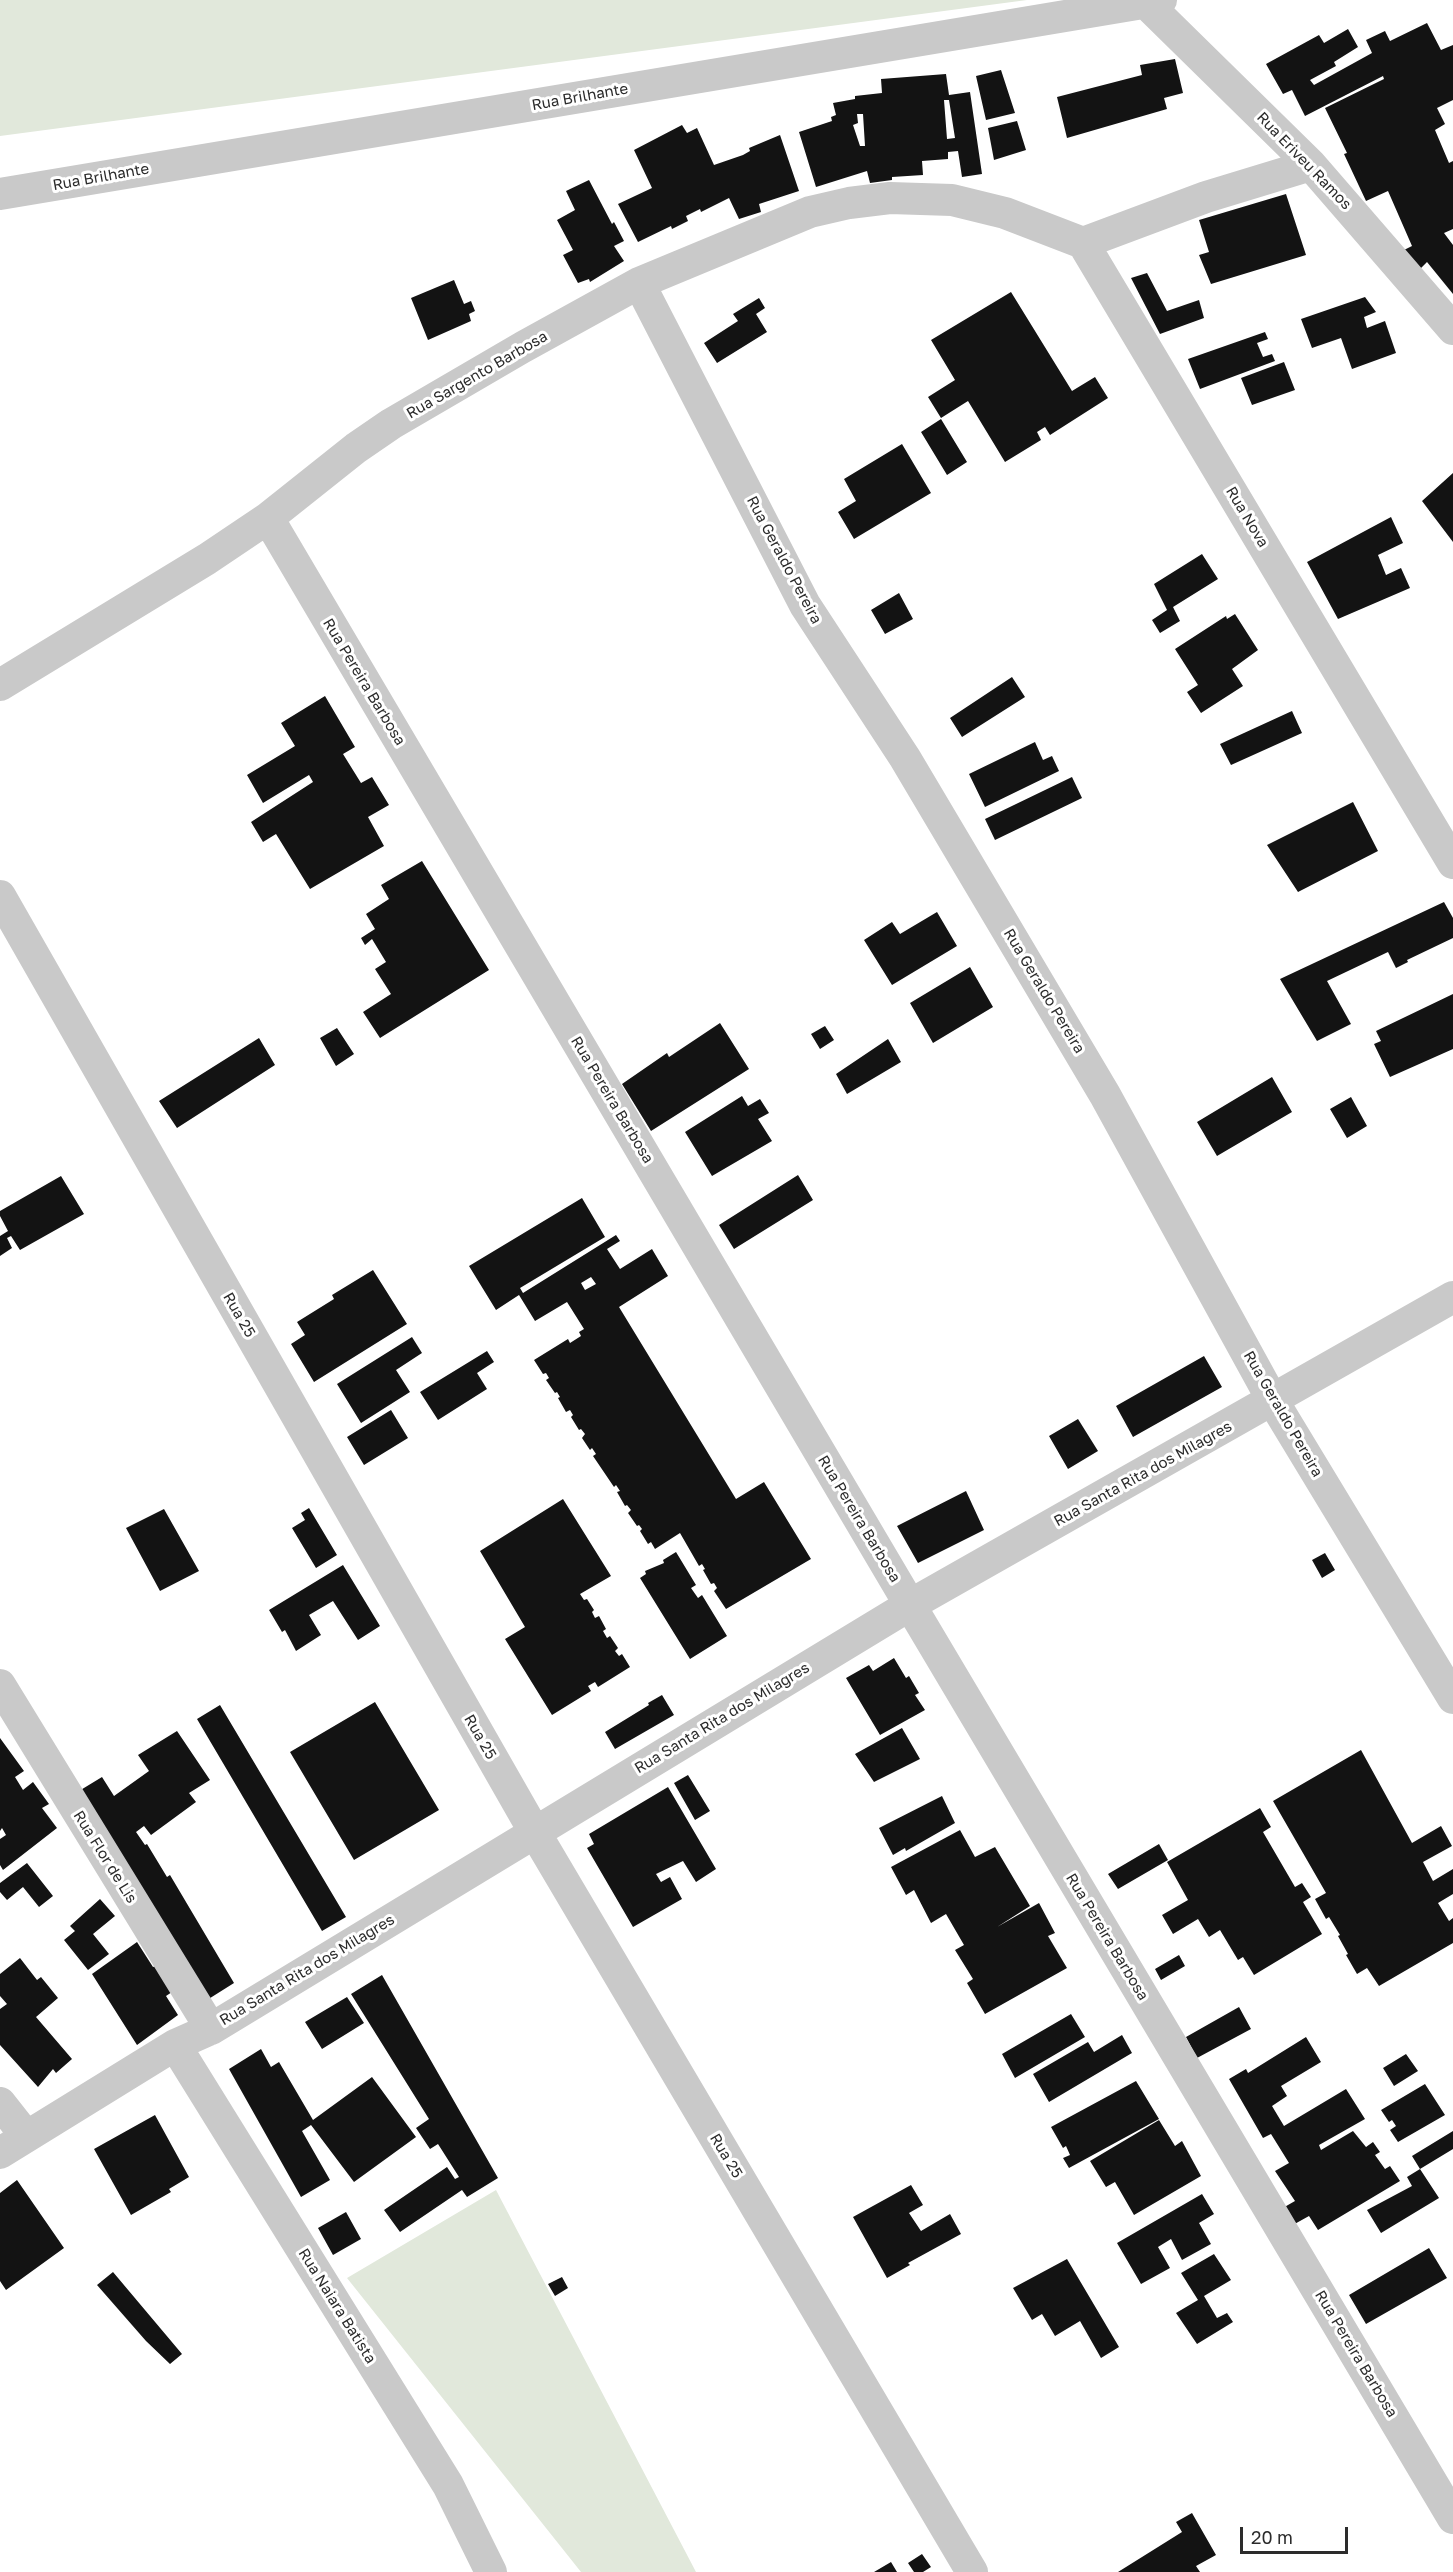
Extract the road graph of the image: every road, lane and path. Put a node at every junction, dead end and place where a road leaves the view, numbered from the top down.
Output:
1 (1150, 1) edge
2 (1311, 165) junction
3 (0, 194) edge
4 (1083, 243) junction
5 (639, 283) junction
6 (1453, 329) edge
7 (268, 518) junction
8 (0, 685) edge
9 (1453, 863) edge
10 (0, 896) edge
11 (1453, 1298) edge
12 (1273, 1401) junction
13 (910, 1605) junction
14 (0, 1685) edge
15 (1453, 1698) edge
16 (534, 1831) junction
17 (211, 2029) junction
18 (175, 2045) junction
19 (0, 2103) edge
20 (26, 2136) junction
21 (0, 2153) edge
22 (1453, 2518) edge
23 (491, 2572) edge
24 (972, 2572) edge

1 - 2 street, Rua Eriveu Ramos
1 - 3 street, Rua Brilhante
2 - 4 street
2 - 6 street, Rua Eriveu Ramos
4 - 5 street, Rua Sargento Barbosa
4 - 9 street, Rua Nova
5 - 7 street, Rua Sargento Barbosa
5 - 12 street, Rua Geraldo Pereira
7 - 8 street, Rua Sargento Barbosa
7 - 13 street, Rua Pereira Barbosa
10 - 16 street, Rua 25
11 - 12 street, Rua Santa Rita dos Milagres
12 - 13 street, Rua Santa Rita dos Milagres
12 - 15 street, Rua Geraldo Pereira
13 - 16 street, Rua Santa Rita dos Milagres
13 - 22 street, Rua Pereira Barbosa
14 - 17 street, Rua Flor de Lis
16 - 17 street, Rua Santa Rita dos Milagres
16 - 24 street, Rua 25
17 - 18 street, Rua Santa Rita dos Milagres
18 - 20 street, Rua Santa Rita dos Milagres
18 - 23 street, Rua Naiara Batista
19 - 20 street
20 - 21 street, Rua Santa Rita dos Milagres

